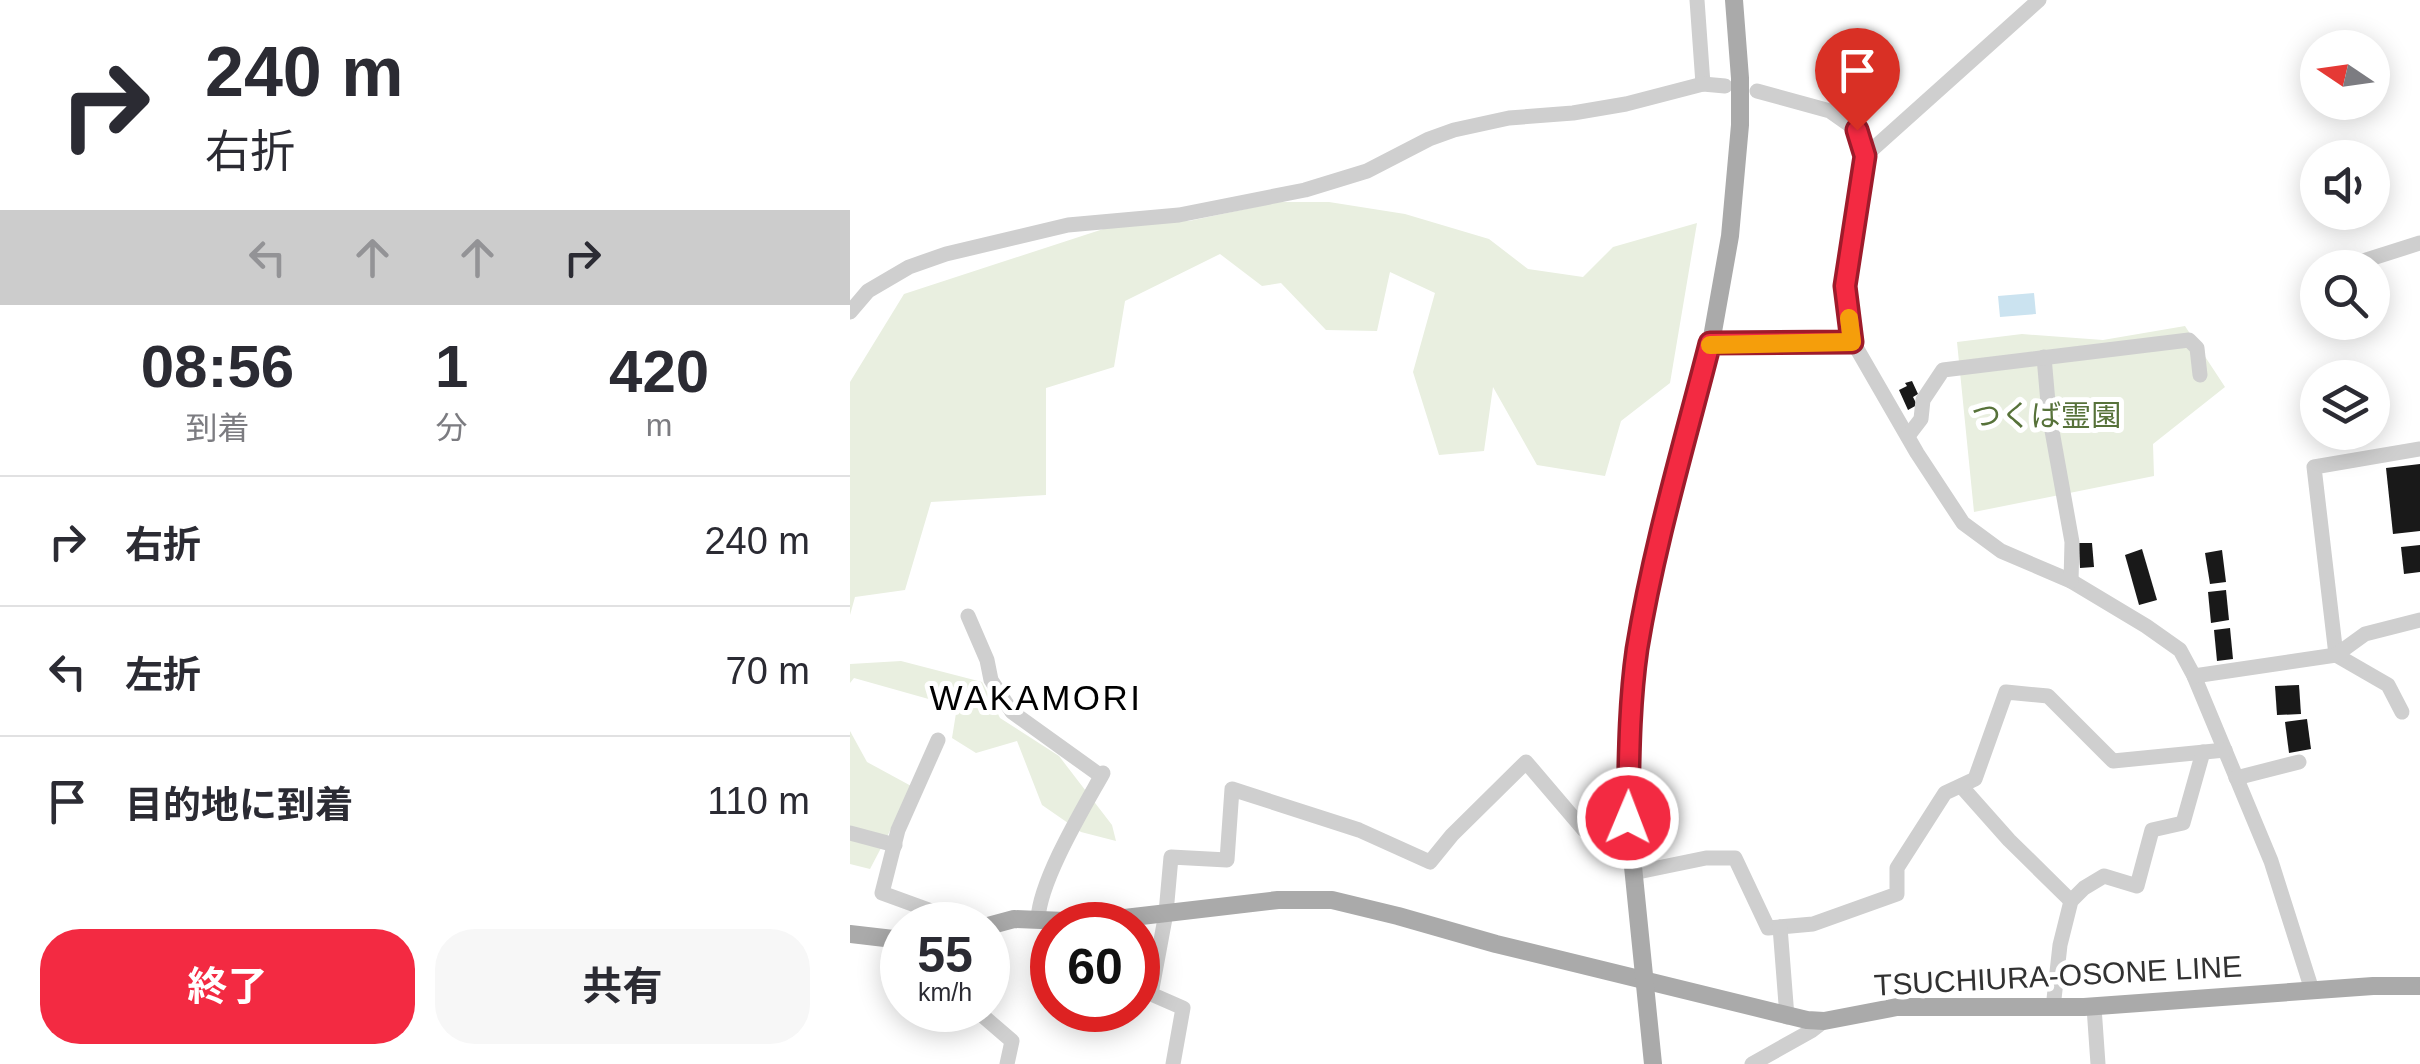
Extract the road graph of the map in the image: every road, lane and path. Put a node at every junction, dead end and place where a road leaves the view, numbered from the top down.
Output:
1 (1697, 0) edge
2 (1734, 0) edge
3 (2039, 0) edge
4 (1703, 84) junction
5 (1724, 86) dead end
6 (1757, 92) dead end
7 (1865, 156) junction
8 (2420, 243) edge
9 (2390, 252) edge
10 (850, 312) edge
11 (1852, 342) junction
12 (1710, 343) junction
13 (2044, 357) junction
14 (2200, 375) dead end
15 (1908, 436) junction
16 (2420, 449) edge
17 (2070, 581) junction
18 (968, 616) dead end
19 (2420, 620) edge
20 (2336, 655) junction
21 (2194, 676) junction
22 (2402, 712) dead end
23 (938, 740) dead end
24 (2225, 750) junction
25 (2203, 752) junction
26 (2299, 762) dead end
27 (2236, 778) junction
28 (1961, 786) junction
29 (1628, 818) junction
30 (850, 833) edge
31 (895, 844) junction
32 (1633, 873) junction
33 (2071, 900) junction
34 (907, 902) edge
35 (1039, 902) edge
36 (1166, 914) junction
37 (1160, 915) edge
38 (1780, 928) junction
39 (850, 934) edge
40 (880, 937) edge
41 (1643, 980) junction
42 (2420, 986) edge
43 (2312, 990) junction
44 (2094, 1007) junction
45 (2052, 1008) junction
46 (1787, 1017) junction
47 (1824, 1020) junction
48 (1002, 1032) edge
49 (1007, 1064) edge
50 (1173, 1064) edge
51 (1652, 1064) edge
52 (1752, 1064) edge
53 (2098, 1064) edge

1 - 4 street
2 - 12 main road
3 - 7 street
4 - 5 street
4 - 10 street
6 - 7 street
7 - 11 street
8 - 9 street
11 - 12 street
11 - 15 street
12 - 29 main road
13 - 14 street
13 - 15 street
13 - 17 street
15 - 17 street
16 - 20 street
17 - 21 street
18 - 35 street
19 - 20 street
20 - 21 street
20 - 22 street
21 - 24 street
23 - 31 street
24 - 25 street
24 - 27 street
25 - 28 street
25 - 33 street
26 - 27 street
27 - 43 street
28 - 33 street
28 - 38 street
29 - 32 main road
29 - 36 street
30 - 31 street
31 - 34 street
32 - 38 street
32 - 41 main road
33 - 45 street
36 - 37 main road, TSUCHIURA-OSONE LINE
36 - 41 main road, TSUCHIURA-OSONE LINE
36 - 50 street
38 - 46 street
39 - 40 main road
41 - 46 main road, TSUCHIURA-OSONE LINE
41 - 51 main road
42 - 43 main road, TSUCHIURA-OSONE LINE
43 - 44 main road, TSUCHIURA-OSONE LINE
44 - 45 main road, TSUCHIURA-OSONE LINE
44 - 53 street
45 - 47 main road, TSUCHIURA-OSONE LINE
46 - 47 main road, TSUCHIURA-OSONE LINE
47 - 52 street
48 - 49 street

